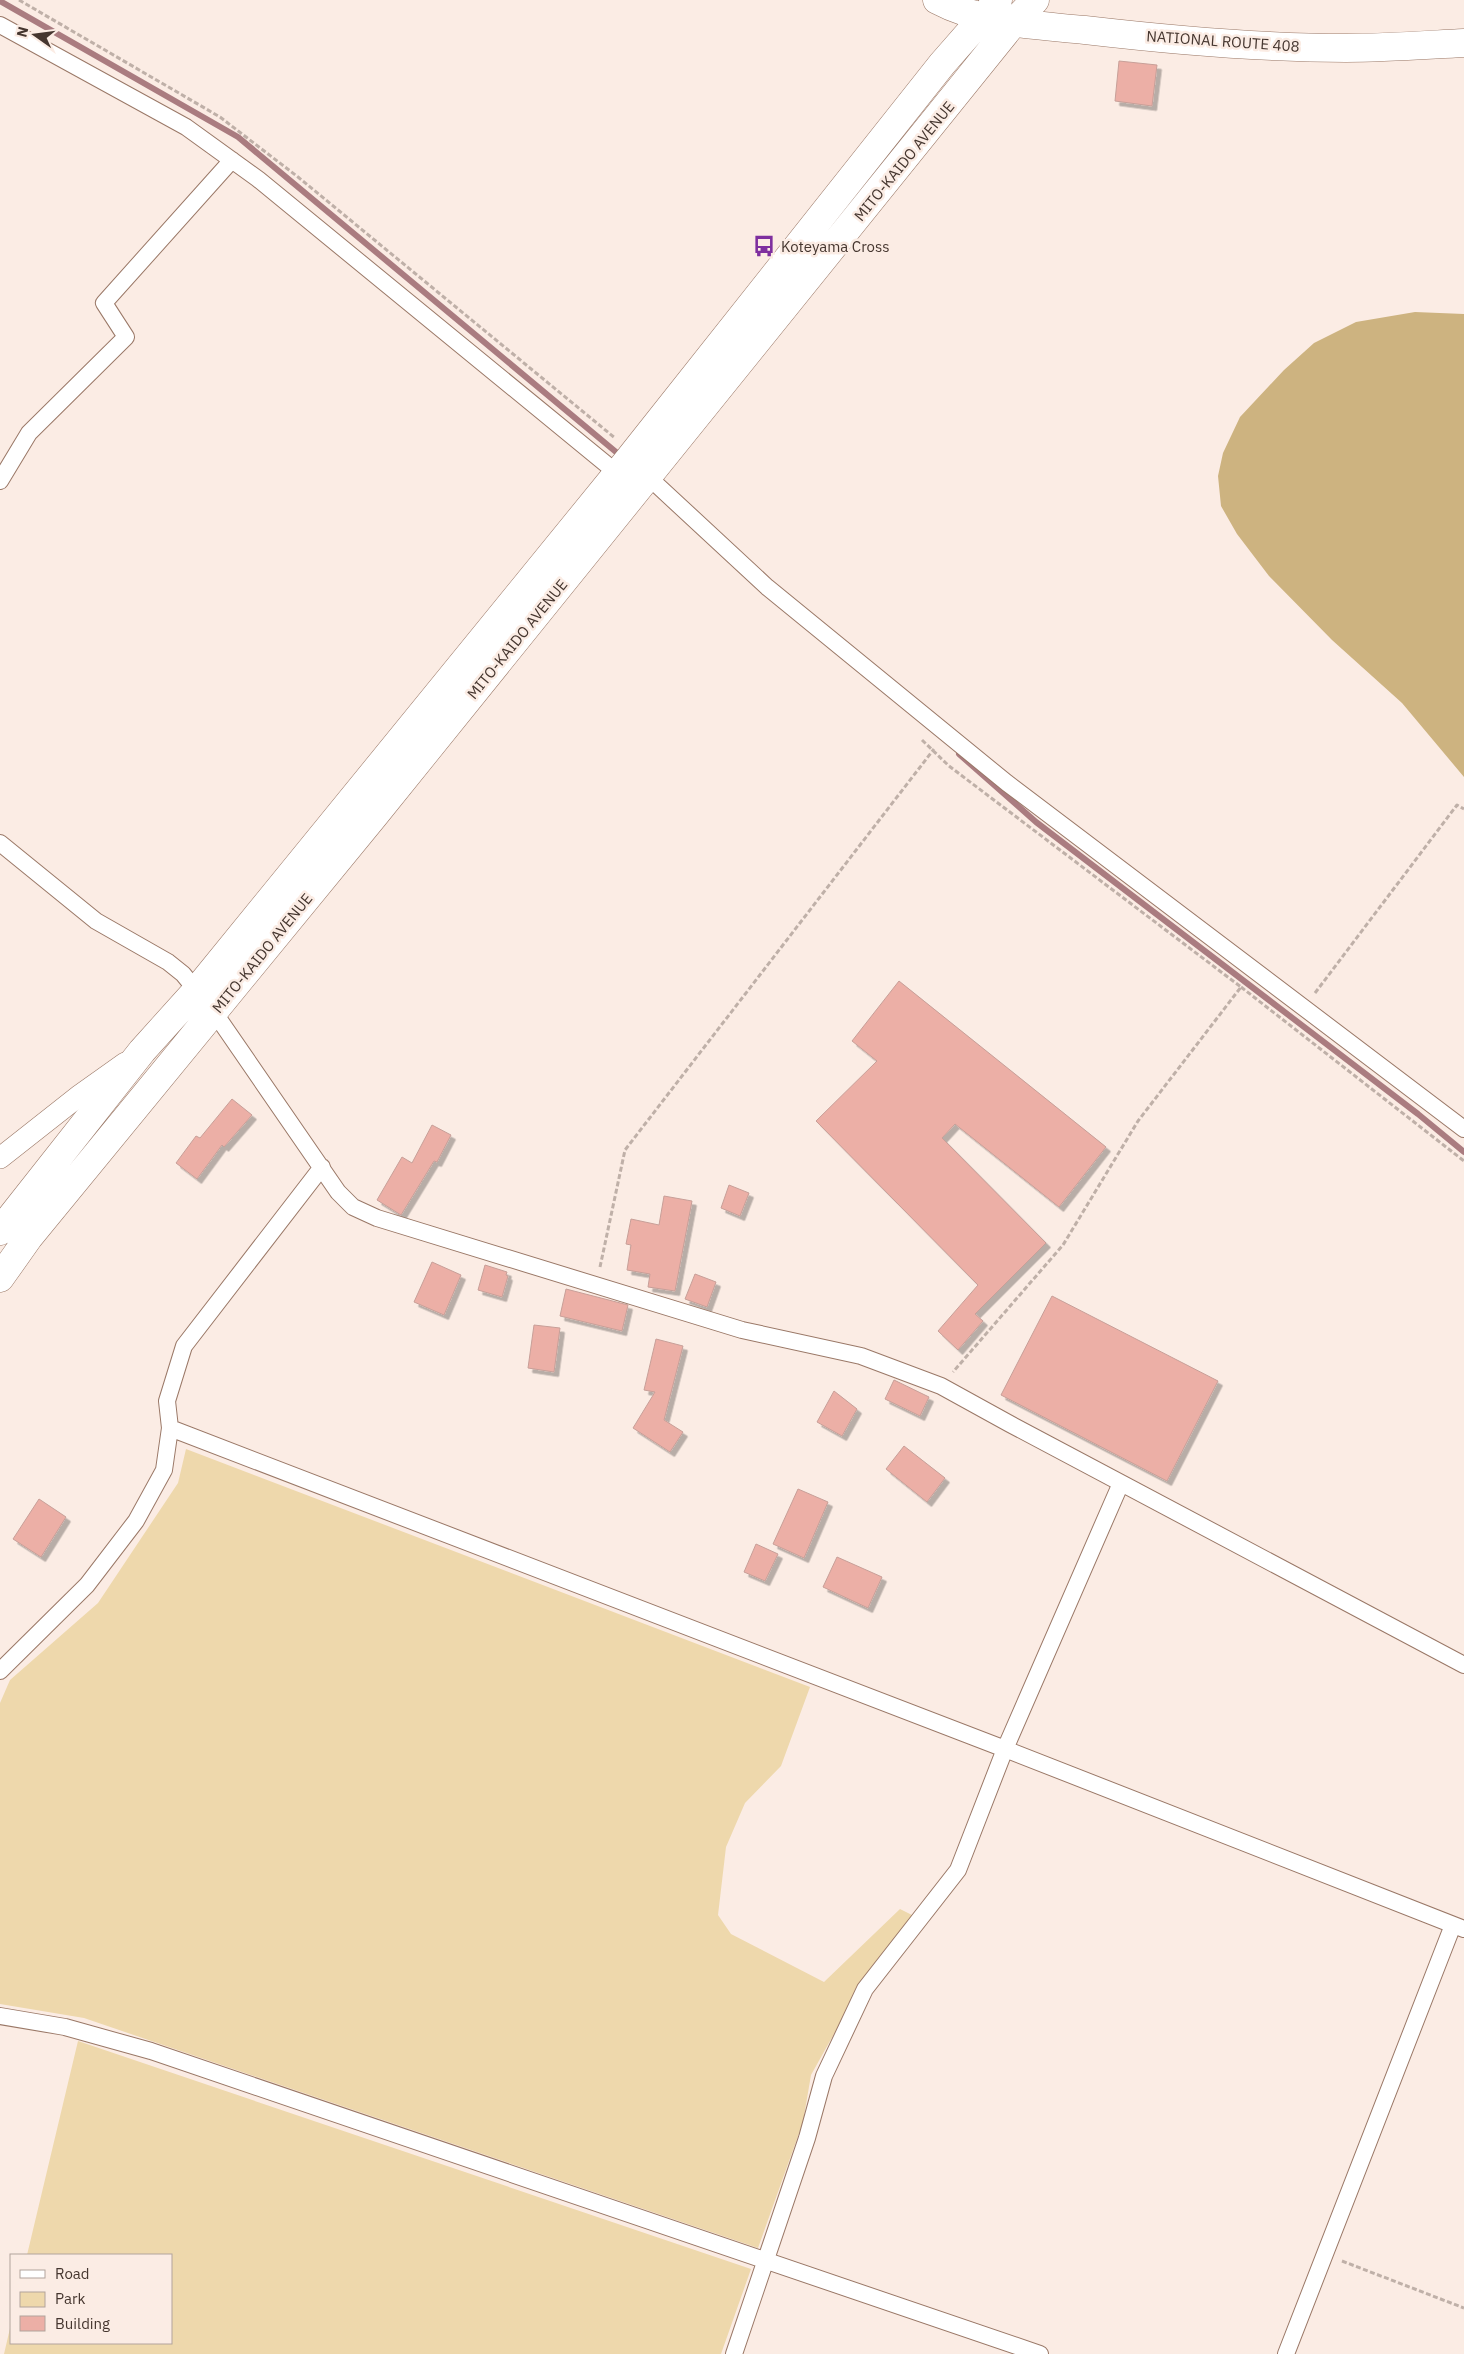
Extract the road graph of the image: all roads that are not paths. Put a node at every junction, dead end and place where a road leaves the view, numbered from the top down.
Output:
1 (937, 0) edge
2 (1035, 0) edge
3 (990, 8) edge
4 (1014, 22) junction
5 (0, 25) edge
6 (1464, 43) edge
7 (232, 160) junction
8 (631, 469) junction
9 (0, 481) edge
10 (0, 843) edge
11 (196, 991) junction
12 (214, 1012) junction
13 (142, 1051) junction
14 (1464, 1129) edge
15 (0, 1158) edge
16 (322, 1167) junction
17 (0, 1231) edge
18 (1, 1276) edge
19 (170, 1428) junction
20 (1122, 1483) junction
21 (1464, 1665) edge
22 (0, 1671) edge
23 (1005, 1749) junction
24 (1458, 1927) edge
25 (0, 2016) edge
26 (766, 2262) junction
27 (734, 2354) edge
28 (1040, 2354) edge
29 (1286, 2354) edge

1 - 3 highway, NATIONAL ROUTE 408
2 - 4 highway, MITO-KAIDO AVENUE
3 - 4 highway, NATIONAL ROUTE 408
3 - 8 highway, MITO-KAIDO AVENUE
4 - 6 highway, NATIONAL ROUTE 408
4 - 8 highway, MITO-KAIDO AVENUE
5 - 7 street
7 - 8 street
7 - 9 street
8 - 11 highway, MITO-KAIDO AVENUE
8 - 12 highway, MITO-KAIDO AVENUE
8 - 14 street
10 - 11 street
11 - 12 street
11 - 13 highway, MITO-KAIDO AVENUE
12 - 16 street
12 - 18 highway, MITO-KAIDO AVENUE
13 - 15 street
13 - 17 highway, MITO-KAIDO AVENUE
16 - 19 street
16 - 20 street
19 - 22 street
19 - 23 street
20 - 21 street
20 - 23 street
23 - 24 street
23 - 26 street
24 - 29 street
25 - 26 street
26 - 27 street
26 - 28 street

